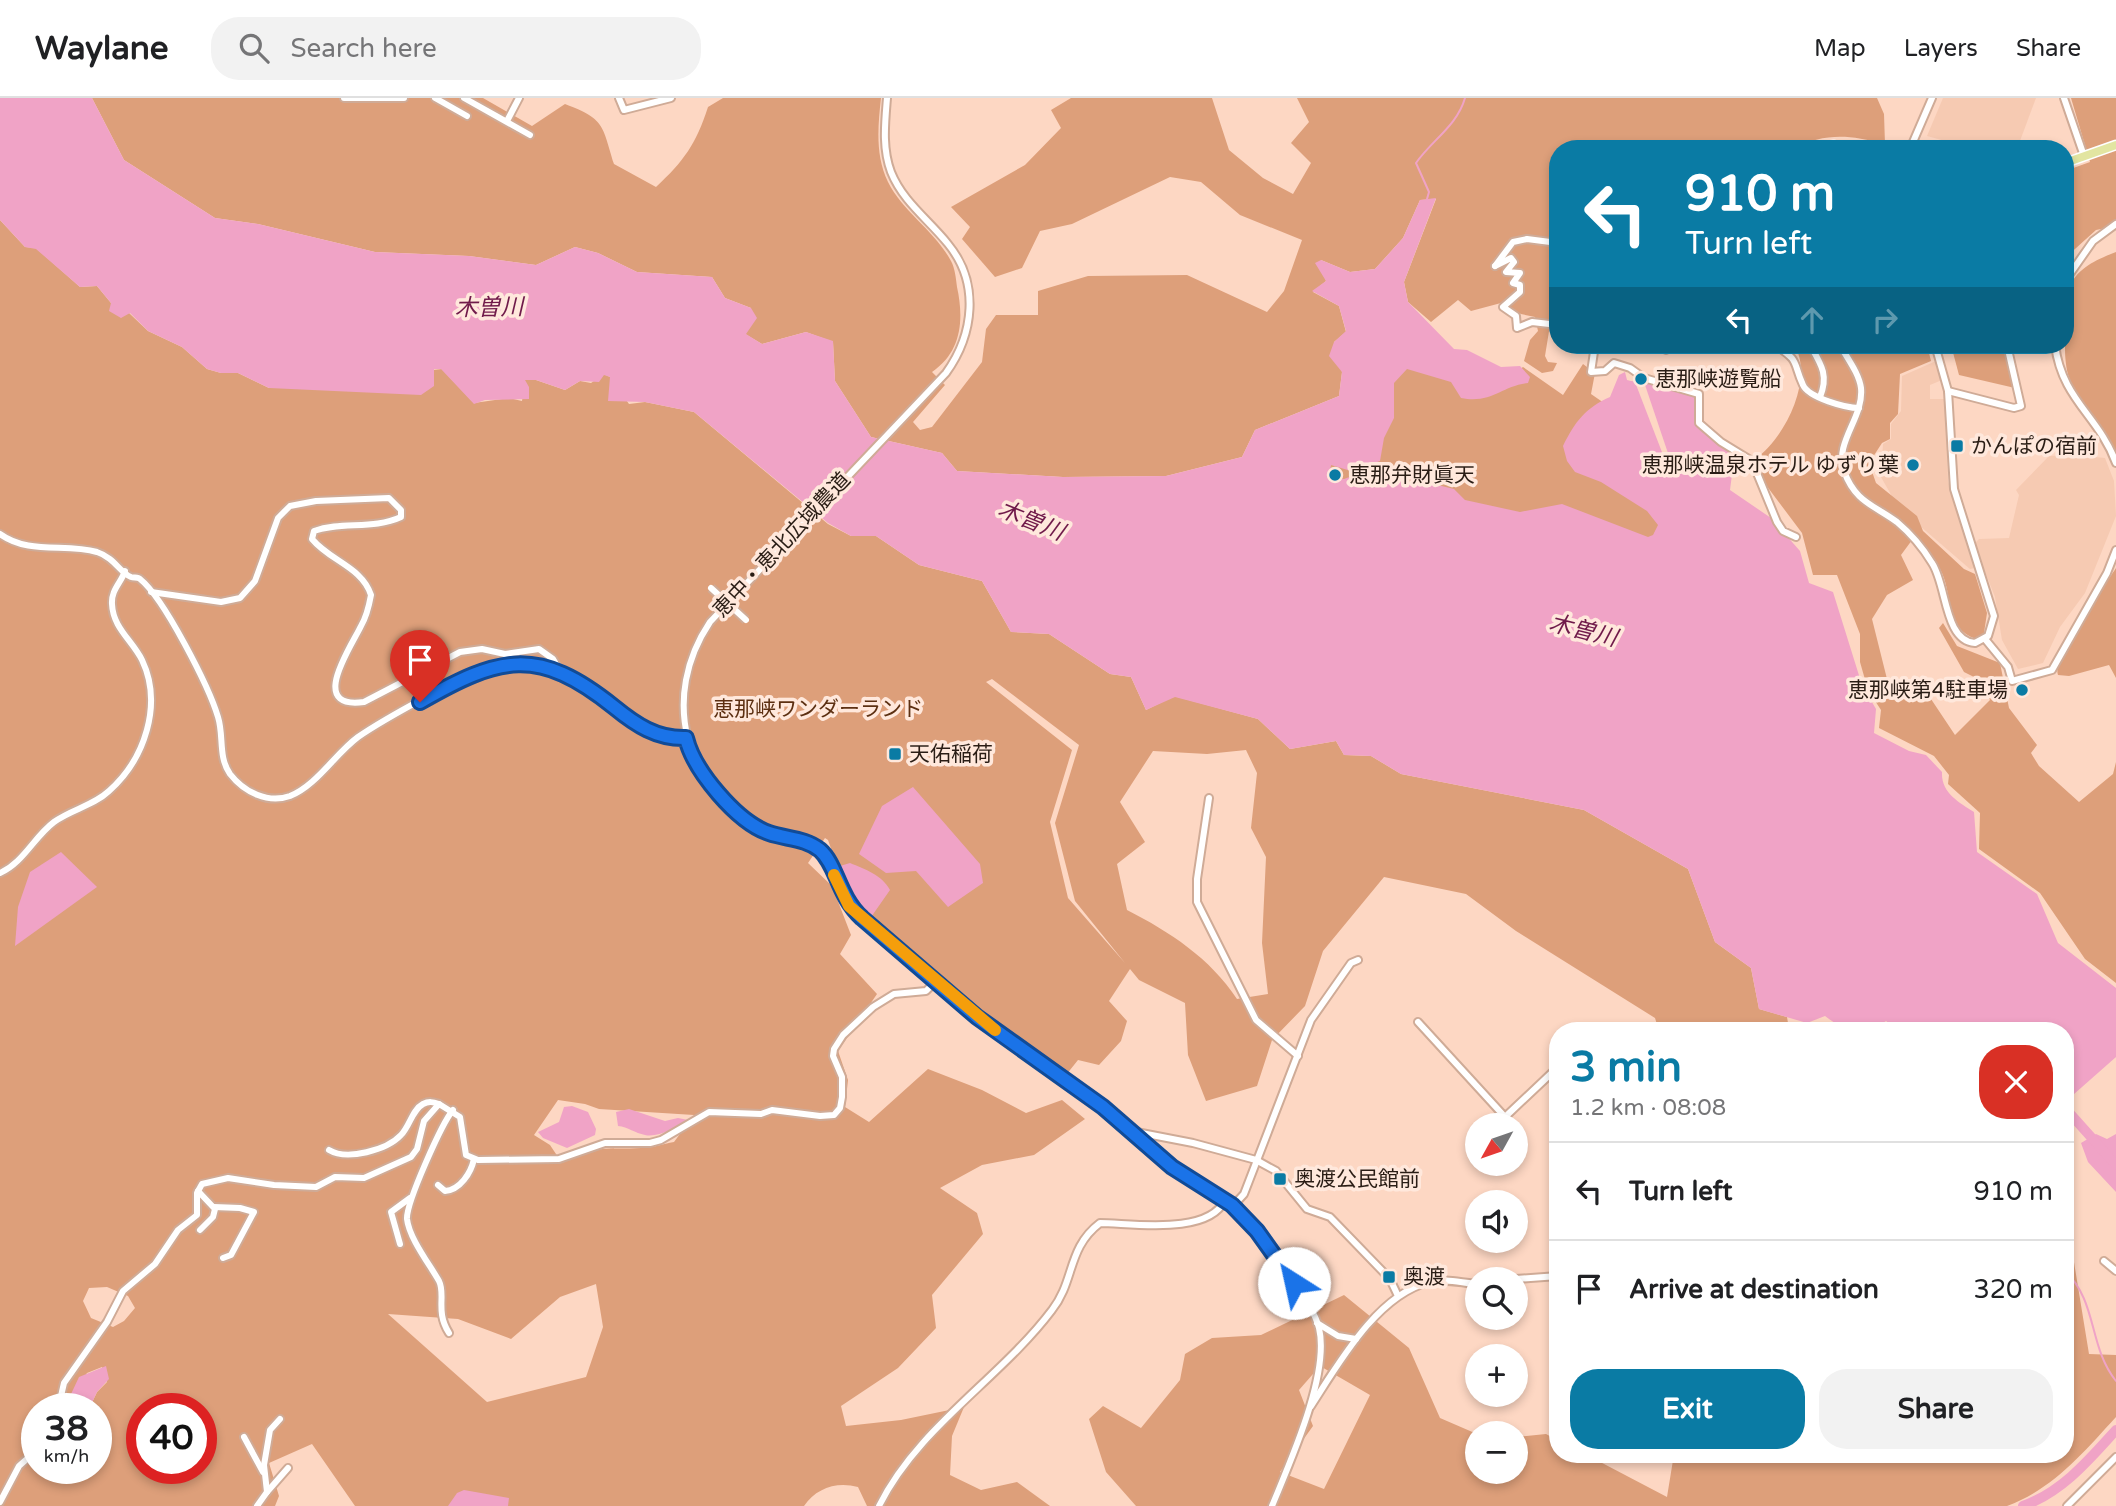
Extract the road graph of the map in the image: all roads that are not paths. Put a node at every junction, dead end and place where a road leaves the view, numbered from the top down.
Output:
1 (344, 98) edge
2 (404, 98) edge
3 (435, 98) edge
4 (464, 98) edge
5 (519, 98) edge
6 (619, 98) edge
7 (671, 98) edge
8 (887, 98) edge
9 (1932, 98) edge
10 (2064, 98) edge
11 (654, 100) edge
12 (467, 116) dead end
13 (507, 121) junction
14 (530, 135) dead end
15 (1914, 140) edge
16 (2116, 145) edge
17 (2084, 156) junction
18 (2074, 160) edge
19 (2116, 224) edge
20 (956, 240) dead end
21 (1549, 242) edge
22 (949, 244) junction
23 (2074, 268) edge
24 (1549, 325) edge
25 (1594, 354) edge
26 (1787, 354) edge
27 (1815, 354) edge
28 (1844, 354) edge
29 (1938, 354) edge
30 (2009, 354) edge
31 (2057, 354) edge
32 (1948, 391) junction
33 (1821, 397) junction
34 (1859, 408) junction
35 (2116, 463) edge
36 (0, 534) edge
37 (1796, 537) dead end
38 (2116, 550) edge
39 (125, 571) junction
40 (711, 588) dead end
41 (151, 592) junction
42 (746, 620) dead end
43 (1985, 639) junction
44 (560, 671) junction
45 (686, 738) junction
46 (1209, 798) dead end
47 (0, 873) edge
48 (1358, 960) dead end
49 (936, 982) junction
50 (1418, 1022) dead end
51 (1298, 1056) junction
52 (1549, 1075) edge
53 (439, 1104) junction
54 (453, 1110) junction
55 (1131, 1131) junction
56 (328, 1150) dead end
57 (474, 1159) junction
58 (1255, 1160) junction
59 (438, 1185) dead end
60 (198, 1191) junction
61 (411, 1198) junction
62 (1225, 1200) junction
63 (1233, 1206) junction
64 (214, 1207) junction
65 (201, 1230) dead end
66 (400, 1244) dead end
67 (223, 1258) dead end
68 (2104, 1261) dead end
69 (2116, 1270) edge
70 (1549, 1277) edge
71 (1528, 1278) edge
72 (1465, 1281) edge
73 (1398, 1296) junction
74 (1317, 1323) junction
75 (449, 1333) dead end
76 (1356, 1339) junction
77 (62, 1393) edge
78 (1306, 1413) junction
79 (280, 1419) dead end
80 (244, 1437) dead end
81 (2116, 1457) edge
82 (21, 1464) edge
83 (288, 1468) dead end
84 (265, 1474) junction
85 (267, 1492) junction
86 (0, 1502) edge
87 (259, 1503) edge
88 (270, 1506) edge
89 (879, 1506) edge
90 (1272, 1506) edge
91 (2067, 1506) edge

1 - 2 street
3 - 12 street
4 - 13 street
5 - 13 street
6 - 11 street
7 - 11 street
8 - 22 street, 恵中・恵北広域農道
9 - 15 street
10 - 17 street
13 - 14 street
16 - 17 main road
17 - 18 main road
19 - 23 street
20 - 22 street
21 - 24 street
22 - 45 street, 恵中・恵北広域農道
25 - 37 street
26 - 33 street
27 - 33 street
28 - 34 street
29 - 32 street
30 - 32 street
31 - 35 street
32 - 43 street
33 - 34 street
34 - 43 street
36 - 39 street
38 - 43 street
39 - 41 street
39 - 47 street
40 - 42 street, bridge
41 - 44 street
41 - 44 street
44 - 45 street
45 - 49 street, 恵中・恵北広域農道
46 - 51 street
48 - 51 street
49 - 55 street, 恵中・恵北広域農道
49 - 57 street
50 - 52 street
51 - 58 street
53 - 54 street
53 - 56 street
53 - 60 street
54 - 57 street
54 - 61 street
55 - 58 street
55 - 62 street, 恵中・恵北広域農道
57 - 59 street
58 - 63 street
58 - 73 street
60 - 64 street
60 - 77 street
61 - 66 street
61 - 75 street
62 - 63 street, 恵中・恵北広域農道
62 - 89 street
63 - 74 street, 恵中・恵北広域農道
64 - 65 street
64 - 67 street
68 - 69 street
70 - 71 street
72 - 73 street
73 - 76 street
74 - 76 street
74 - 78 street, 恵中・恵北広域農道
76 - 78 street
78 - 90 street, 恵中・恵北広域農道
79 - 84 street
80 - 84 street
81 - 91 street
82 - 86 street
83 - 85 street
84 - 85 street
85 - 87 street
87 - 88 street

